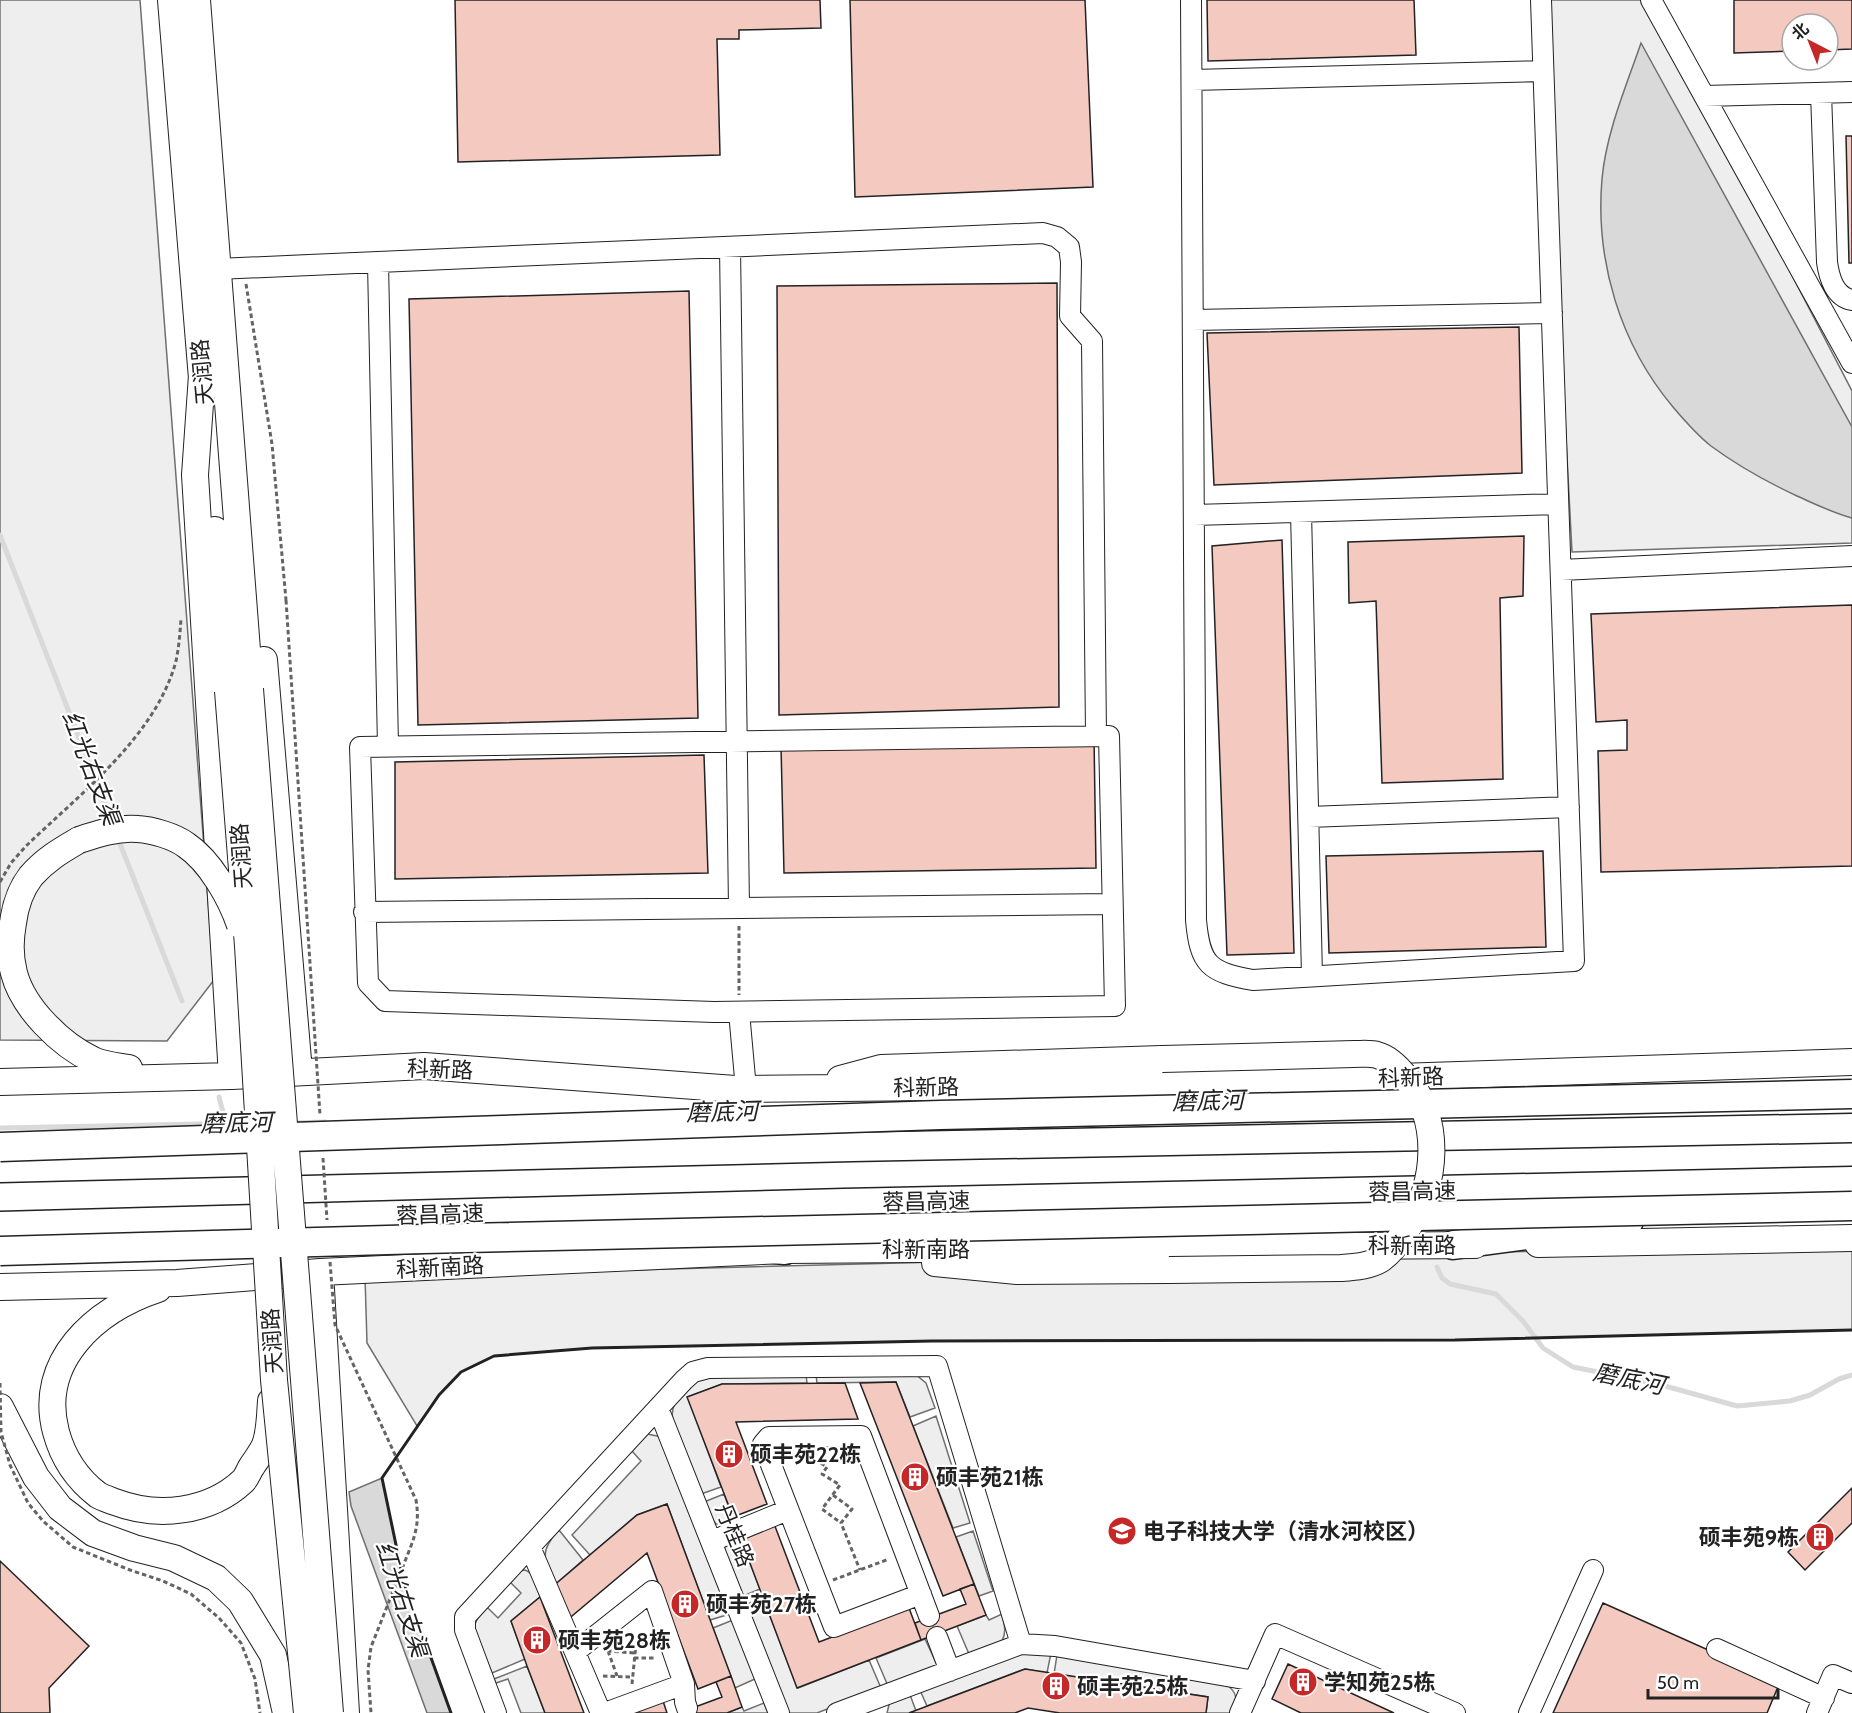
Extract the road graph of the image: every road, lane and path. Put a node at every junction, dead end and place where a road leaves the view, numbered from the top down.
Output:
1 (171, 0) edge
2 (197, 0) edge
3 (1191, 0) edge
4 (1541, 0) edge
5 (1651, 0) edge
6 (1544, 71) junction
7 (1192, 80) junction
8 (1852, 92) edge
9 (1821, 93) junction
10 (1704, 96) junction
11 (729, 247) junction
12 (378, 263) junction
13 (243, 268) junction
14 (217, 269) junction
15 (1852, 300) edge
16 (1552, 313) junction
17 (1193, 320) junction
18 (1852, 363) edge
19 (202, 375) junction
20 (226, 388) junction
21 (1558, 504) junction
22 (1301, 512) junction
23 (1194, 515) junction
24 (1852, 556) edge
25 (1561, 570) junction
26 (182, 612) dead end
27 (239, 690) junction
28 (1096, 736) junction
29 (736, 741) junction
30 (388, 746) junction
31 (1569, 807) junction
32 (1309, 818) junction
33 (0, 882) edge
34 (1112, 904) junction
35 (364, 912) junction
36 (739, 913) junction
37 (248, 946) junction
38 (1312, 976) junction
39 (739, 981) dead end
40 (739, 1011) junction
41 (1852, 1062) edge
42 (298, 1072) junction
43 (232, 1076) junction
44 (173, 1077) junction
45 (0, 1082) edge
46 (746, 1089) junction
47 (806, 1089) junction
48 (1852, 1094) edge
49 (321, 1121) dead end
50 (1852, 1128) edge
51 (0, 1147) edge
52 (323, 1157) dead end
53 (0, 1168) edge
54 (1852, 1182) edge
55 (1852, 1191) edge
56 (1852, 1206) edge
57 (419, 1214) junction
58 (0, 1226) edge
59 (328, 1228) dead end
60 (1852, 1238) edge
61 (1453, 1245) junction
62 (785, 1250) junction
63 (0, 1251) edge
64 (325, 1262) junction
65 (177, 1283) junction
66 (0, 1287) edge
67 (274, 1380) junction
68 (0, 1383) edge
69 (0, 1407) edge
70 (658, 1408) junction
71 (779, 1437) junction
72 (833, 1495) junction
73 (788, 1510) junction
74 (841, 1523) junction
75 (712, 1541) junction
76 (530, 1547) junction
77 (905, 1553) junction
78 (860, 1570) junction
79 (1593, 1570) dead end
80 (818, 1586) junction
81 (921, 1594) junction
82 (929, 1616) dead end
83 (937, 1637) dead end
84 (636, 1644) dead end
85 (1021, 1644) junction
86 (1716, 1649) dead end
87 (608, 1651) dead end
88 (575, 1652) junction
89 (950, 1671) junction
90 (593, 1675) dead end
91 (617, 1676) junction
92 (633, 1677) junction
93 (1255, 1682) junction
94 (1852, 1683) edge
95 (684, 1684) junction
96 (630, 1704) junction
97 (1820, 1705) edge
98 (876, 1706) edge
99 (687, 1708) dead end
100 (260, 1713) edge
101 (285, 1713) edge
102 (307, 1713) edge
103 (330, 1713) edge
104 (346, 1713) edge
105 (371, 1713) edge
106 (496, 1713) edge
107 (603, 1713) edge
108 (779, 1713) edge
109 (837, 1713) edge
110 (1241, 1713) edge
111 (1455, 1713) edge
112 (1529, 1713) edge

1 - 19 main road, 天润路
2 - 14 main road, 天润路
3 - 7 street
4 - 6 street
5 - 10 street
6 - 7 street
6 - 16 street
7 - 17 street
8 - 9 street
9 - 10 street
9 - 15 street
10 - 18 street
11 - 12 street
11 - 28 street
11 - 29 street
12 - 13 street
12 - 30 street
13 - 14 street
13 - 49 path, bridge
14 - 20 main road, 天润路
16 - 17 street
16 - 21 street
17 - 23 street
19 - 27 main road, 天润路
19 - 43 main road
20 - 27 main road, 天润路
20 - 42 main road
21 - 22 street
21 - 25 street
22 - 23 street
22 - 32 street
23 - 38 street
24 - 25 street
25 - 31 street
26 - 33 path
27 - 37 main road, 天润路, bridge
27 - 103 main road, 天润路, bridge
28 - 29 street
28 - 34 street
29 - 30 street
29 - 36 street
30 - 35 street
31 - 32 street
31 - 38 street
32 - 38 street
34 - 36 street
34 - 40 street
35 - 36 street
35 - 40 street
36 - 39 path
37 - 44 main road, bridge
37 - 67 main road, 天润路, bridge
40 - 46 street
41 - 47 main road, 科新路
42 - 43 main road, 科新路
42 - 46 main road, 科新路
43 - 44 main road, 科新路
44 - 45 main road, 科新路
46 - 47 main road, 科新路
47 - 62 main road, bridge
48 - 51 highway, bridge
50 - 53 highway
52 - 59 path, bridge
54 - 57 highway, 蓉昌高速
55 - 61 highway
56 - 63 highway, bridge
57 - 58 highway, 蓉昌高速
57 - 62 highway
60 - 61 main road, 科新南路
61 - 62 main road, 科新南路
62 - 64 main road, 科新南路
64 - 65 main road, 科新南路
64 - 104 main road
64 - 105 path, bridge
65 - 66 main road, 科新南路
65 - 67 main road, bridge
67 - 102 main road, 天润路, bridge
68 - 100 path, bridge
69 - 101 main road
70 - 75 street, 丹桂路
70 - 76 street
70 - 85 street
71 - 72 path
71 - 73 street
71 - 77 street
72 - 74 path
72 - 74 path
73 - 75 street
73 - 80 street
74 - 78 path
75 - 108 street, 丹桂路
76 - 88 street
76 - 106 street
77 - 78 path
77 - 81 street
78 - 80 path
79 - 112 street
80 - 81 street
81 - 82 street
83 - 89 street
84 - 92 path
85 - 89 street
85 - 93 street
86 - 97 street
87 - 91 path
88 - 95 street
88 - 107 street
89 - 98 street
90 - 91 path
91 - 92 path
92 - 96 path
93 - 110 street
93 - 111 street
94 - 97 street
95 - 96 street
95 - 99 street
96 - 107 street
98 - 109 street

